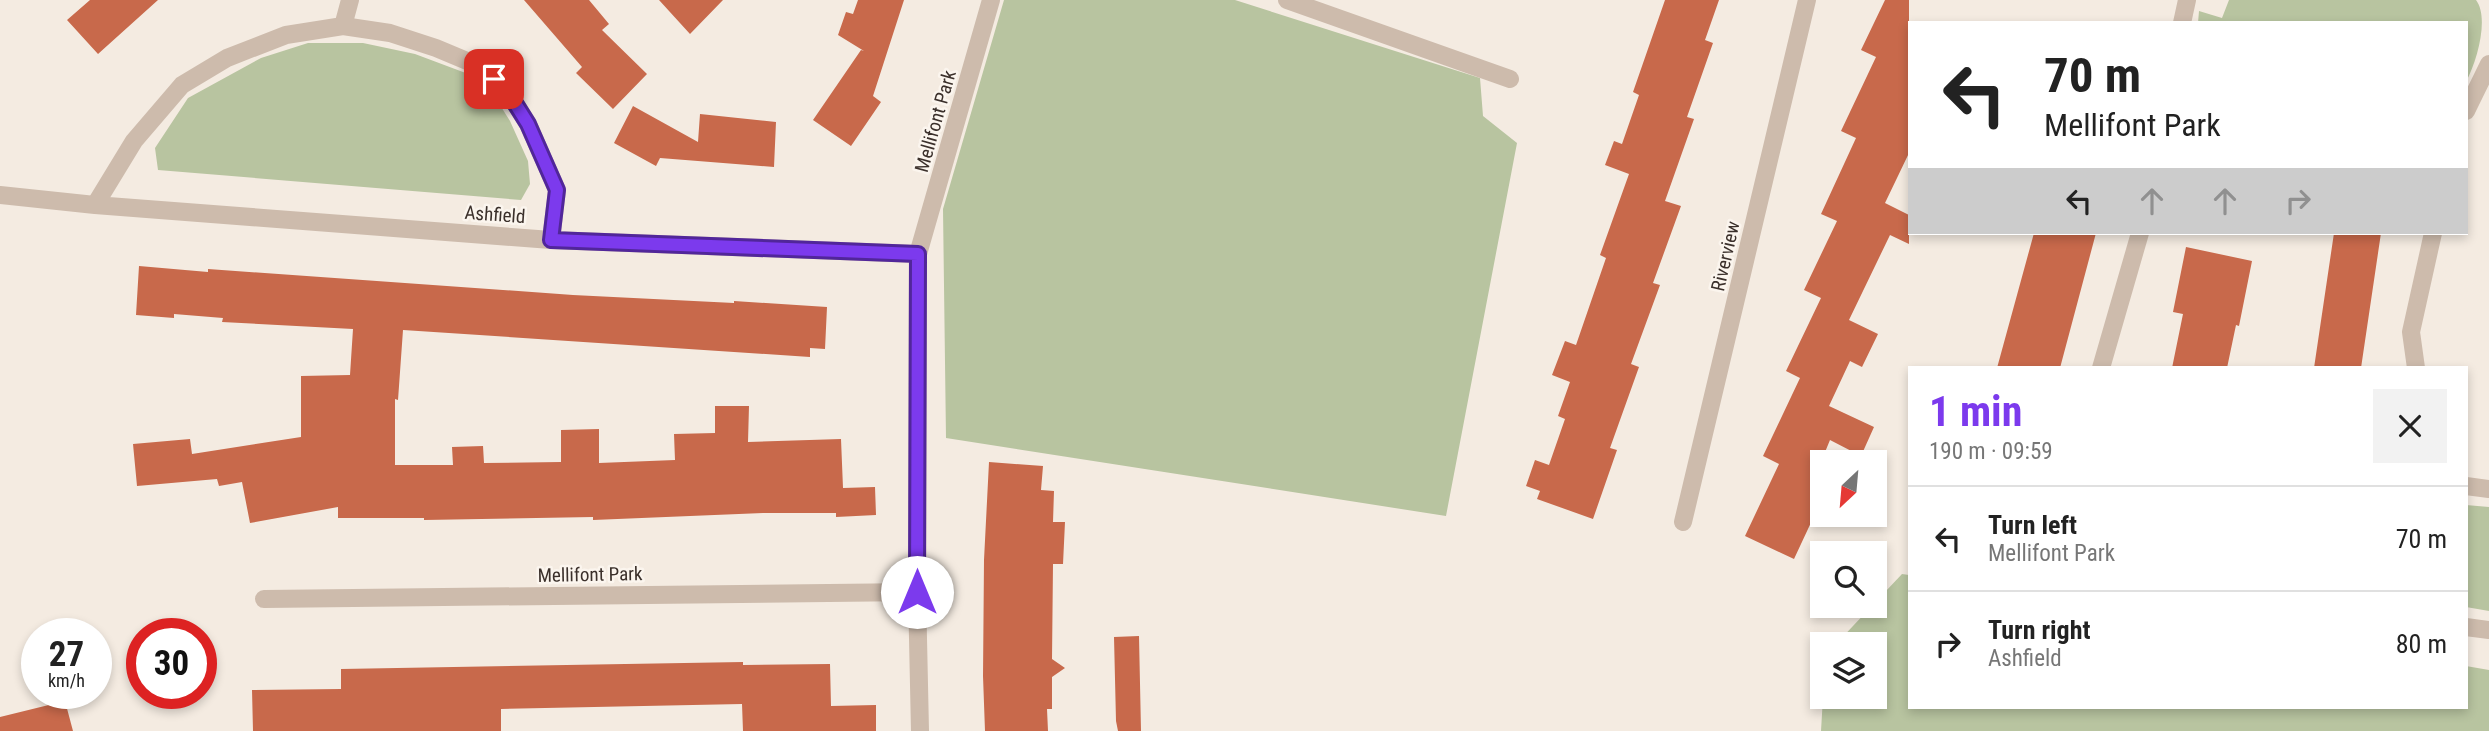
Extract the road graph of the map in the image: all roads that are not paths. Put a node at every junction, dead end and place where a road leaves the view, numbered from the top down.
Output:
1 (350, 0) edge
2 (991, 0) edge
3 (1287, 0) edge
4 (1807, 0) edge
5 (2187, 0) edge
6 (2182, 21) edge
7 (343, 26) junction
8 (2489, 64) edge
9 (1510, 79) dead end
10 (2468, 107) edge
11 (0, 195) edge
12 (95, 205) junction
13 (2139, 235) edge
14 (2433, 235) edge
15 (551, 240) junction
16 (918, 254) junction
17 (2102, 366) edge
18 (2416, 366) edge
19 (2468, 486) edge
20 (2489, 489) edge
21 (1683, 522) dead end
22 (917, 592) junction
23 (264, 599) dead end
24 (2468, 628) edge
25 (2489, 629) edge
26 (920, 731) edge

1 - 7 street
2 - 16 street, Mellifont Park
3 - 9 street
4 - 21 street, Riverview
5 - 6 street
7 - 12 street, Ashfield
7 - 15 street, Ashfield
8 - 10 street
11 - 12 street, Ashfield
12 - 15 street, Ashfield
13 - 17 street
14 - 18 street
15 - 16 street
16 - 22 street, Mellifont Park
19 - 20 street
22 - 23 street, Mellifont Park
22 - 26 street, Mellifont Park
24 - 25 street

